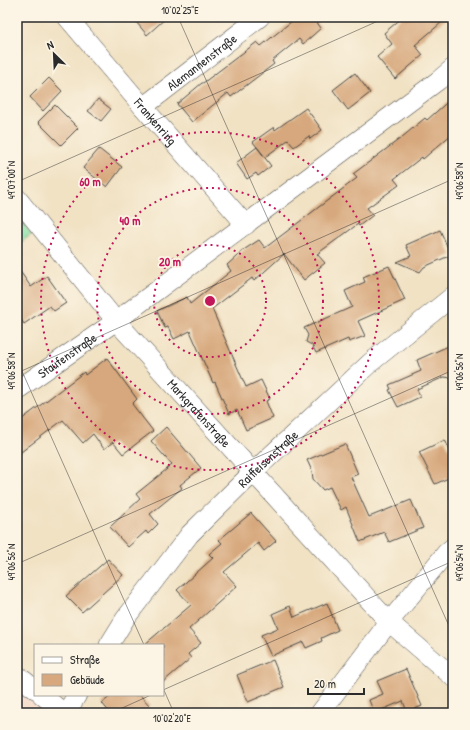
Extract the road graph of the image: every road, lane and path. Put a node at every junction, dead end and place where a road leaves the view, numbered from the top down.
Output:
1 (68, 17) edge
2 (260, 17) edge
3 (453, 68) edge
4 (143, 107) junction
5 (17, 198) edge
6 (246, 225) junction
7 (453, 296) edge
8 (116, 321) junction
9 (17, 390) edge
10 (253, 472) junction
11 (453, 547) edge
12 (389, 622) junction
13 (110, 644) edge
14 (17, 675) edge
15 (453, 677) edge
16 (34, 688) edge
17 (43, 696) edge
18 (76, 696) edge
19 (65, 713) edge
20 (320, 713) edge

1 - 4 street, Frankenring
2 - 4 street, Alemannenstraße
3 - 6 street
4 - 6 street, Frankenring
5 - 8 street, Markgrafenstraße
6 - 8 street
7 - 10 street, Raiffeisenstraße
8 - 9 street, Staufenstraße
8 - 10 street, Markgrafenstraße
10 - 12 street, Markgrafenstraße
10 - 13 street, Raiffeisenstraße
11 - 12 street
12 - 15 street, Markgrafenstraße
12 - 20 street
14 - 16 street
17 - 19 street
18 - 19 street

